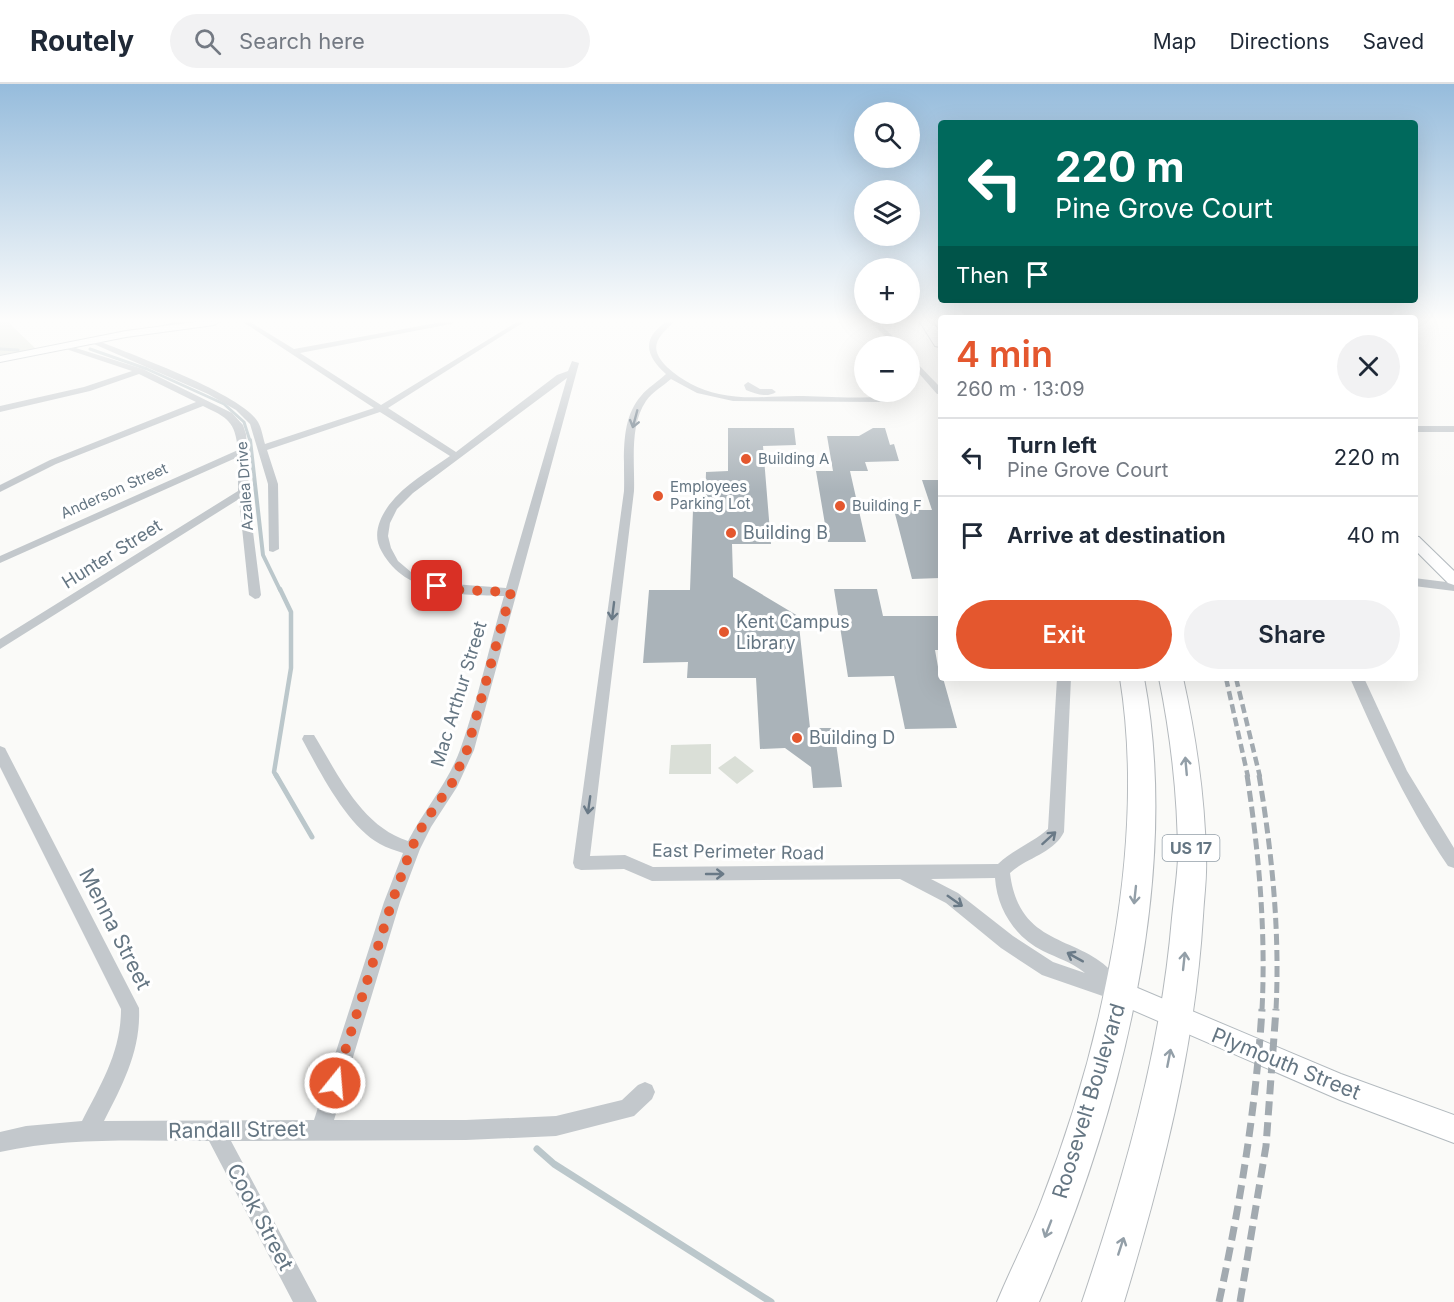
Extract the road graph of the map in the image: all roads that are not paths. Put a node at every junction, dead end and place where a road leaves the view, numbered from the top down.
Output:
1 (117, 379) edge
2 (156, 379) edge
3 (180, 379) edge
4 (336, 379) edge
5 (429, 379) edge
6 (558, 379) edge
7 (571, 379) edge
8 (666, 379) edge
9 (677, 379) edge
10 (928, 379) edge
11 (748, 385) dead end
12 (938, 390) edge
13 (854, 391) edge
14 (854, 399) edge
15 (204, 402) junction
16 (382, 408) junction
17 (0, 409) edge
18 (1418, 429) edge
19 (1454, 429) edge
20 (263, 447) junction
21 (242, 452) junction
22 (456, 456) junction
23 (0, 489) edge
24 (243, 492) junction
25 (1418, 543) edge
26 (273, 549) dead end
27 (0, 560) edge
28 (1448, 568) edge
29 (1454, 580) edge
30 (1418, 582) edge
31 (1454, 587) edge
32 (511, 592) junction
33 (255, 595) dead end
34 (0, 645) edge
35 (1064, 681) edge
36 (1132, 681) edge
37 (1172, 681) edge
38 (1358, 681) edge
39 (309, 739) dead end
40 (0, 752) edge
41 (6, 779) edge
42 (411, 849) junction
43 (1454, 861) edge
44 (1002, 872) junction
45 (904, 873) junction
46 (1121, 993) junction
47 (1177, 1019) junction
48 (645, 1092) dead end
49 (321, 1129) junction
50 (1454, 1129) edge
51 (88, 1131) junction
52 (215, 1131) junction
53 (0, 1142) edge
54 (305, 1302) edge
55 (1018, 1302) edge
56 (1103, 1302) edge

1 - 17 street
2 - 15 street, Azalea Drive
3 - 20 street, Azalea Drive
4 - 16 street
5 - 16 street
6 - 22 street, Mac Arthur Street
7 - 32 street, Mac Arthur Street
8 -> 45 street, East Perimeter Road
9 - 14 street
10 - 12 street
11 - 13 street
15 - 21 street, Azalea Drive
15 - 23 street
16 - 20 street
16 - 22 street
18 - 19 street
20 - 26 street, Azalea Drive
21 - 24 street, Azalea Drive
21 - 27 street, Anderson Street
22 - 32 street
24 - 33 street, Azalea Drive
24 - 34 street, Hunter Street
25 - 28 street
28 - 29 street
30 - 31 street
32 - 42 street, Mac Arthur Street
44 -> 35 street
36 -> 46 highway, Roosevelt Boulevard / US 17
47 -> 37 highway, US 17
38 - 43 street
39 - 42 street
40 - 41 street, Menna Street
41 - 51 street, Menna Street
42 - 49 street, Mac Arthur Street
44 - 45 street, East Perimeter Road
46 -> 44 street
45 -> 46 street
46 - 47 street, Plymouth Street
46 -> 55 highway, Roosevelt Boulevard / US 17
47 - 50 street, Plymouth Street
56 -> 47 highway, US 17
48 - 49 street, Randall Street
49 - 52 street, Randall Street
51 - 52 street, Randall Street
51 - 53 street, Randall Street
52 - 54 street, Cook Street

